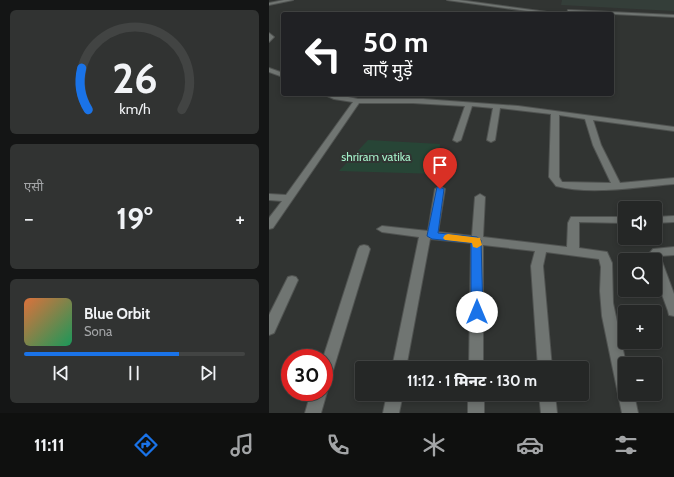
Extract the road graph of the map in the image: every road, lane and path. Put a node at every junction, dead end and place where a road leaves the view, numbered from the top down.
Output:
1 (291, 0) edge
2 (449, 0) edge
3 (269, 4) edge
4 (544, 12) edge
5 (614, 14) edge
6 (674, 16) edge
7 (614, 17) edge
8 (674, 20) edge
9 (269, 35) edge
10 (269, 40) edge
11 (271, 71) edge
12 (281, 75) edge
13 (331, 96) edge
14 (357, 101) junction
15 (469, 104) junction
16 (497, 106) junction
17 (555, 112) junction
18 (589, 117) junction
19 (673, 131) edge
20 (457, 140) dead end
21 (491, 140) dead end
22 (674, 182) edge
23 (617, 186) junction
24 (440, 189) dead end
25 (269, 197) edge
26 (480, 197) dead end
27 (289, 198) junction
28 (674, 219) edge
29 (618, 220) edge
30 (662, 220) edge
31 (269, 226) edge
32 (382, 229) dead end
33 (429, 236) junction
34 (477, 240) junction
35 (541, 248) junction
36 (364, 249) dead end
37 (573, 251) junction
38 (674, 252) edge
39 (292, 280) dead end
40 (674, 311) edge
41 (269, 329) edge
42 (333, 349) edge
43 (618, 358) edge
44 (401, 361) edge
45 (476, 361) edge
46 (544, 361) edge
47 (316, 401) edge
48 (394, 401) edge
49 (476, 401) edge
50 (548, 401) edge
51 (627, 401) edge
52 (313, 413) edge
53 (391, 413) edge
54 (476, 413) edge
55 (549, 413) edge
56 (630, 413) edge

1 - 3 street
2 - 4 street
5 - 6 street
7 - 8 street
9 - 10 street
11 - 12 street
13 - 14 street
14 - 15 street
14 - 27 street
15 - 16 street
15 - 20 street
16 - 17 street
16 - 21 street
17 - 18 street
17 - 23 street
18 - 19 street
18 - 23 street
22 - 23 street
24 - 33 street
25 - 27 street
26 - 34 street
27 - 31 street
28 - 30 street
29 - 37 street
32 - 33 street
33 - 34 street
33 - 44 street
34 - 35 street
34 - 45 street
35 - 37 street
35 - 46 street
36 - 42 street
37 - 43 street
38 - 40 street
39 - 41 street
47 - 52 street
48 - 53 street
49 - 54 street
50 - 55 street
51 - 56 street

